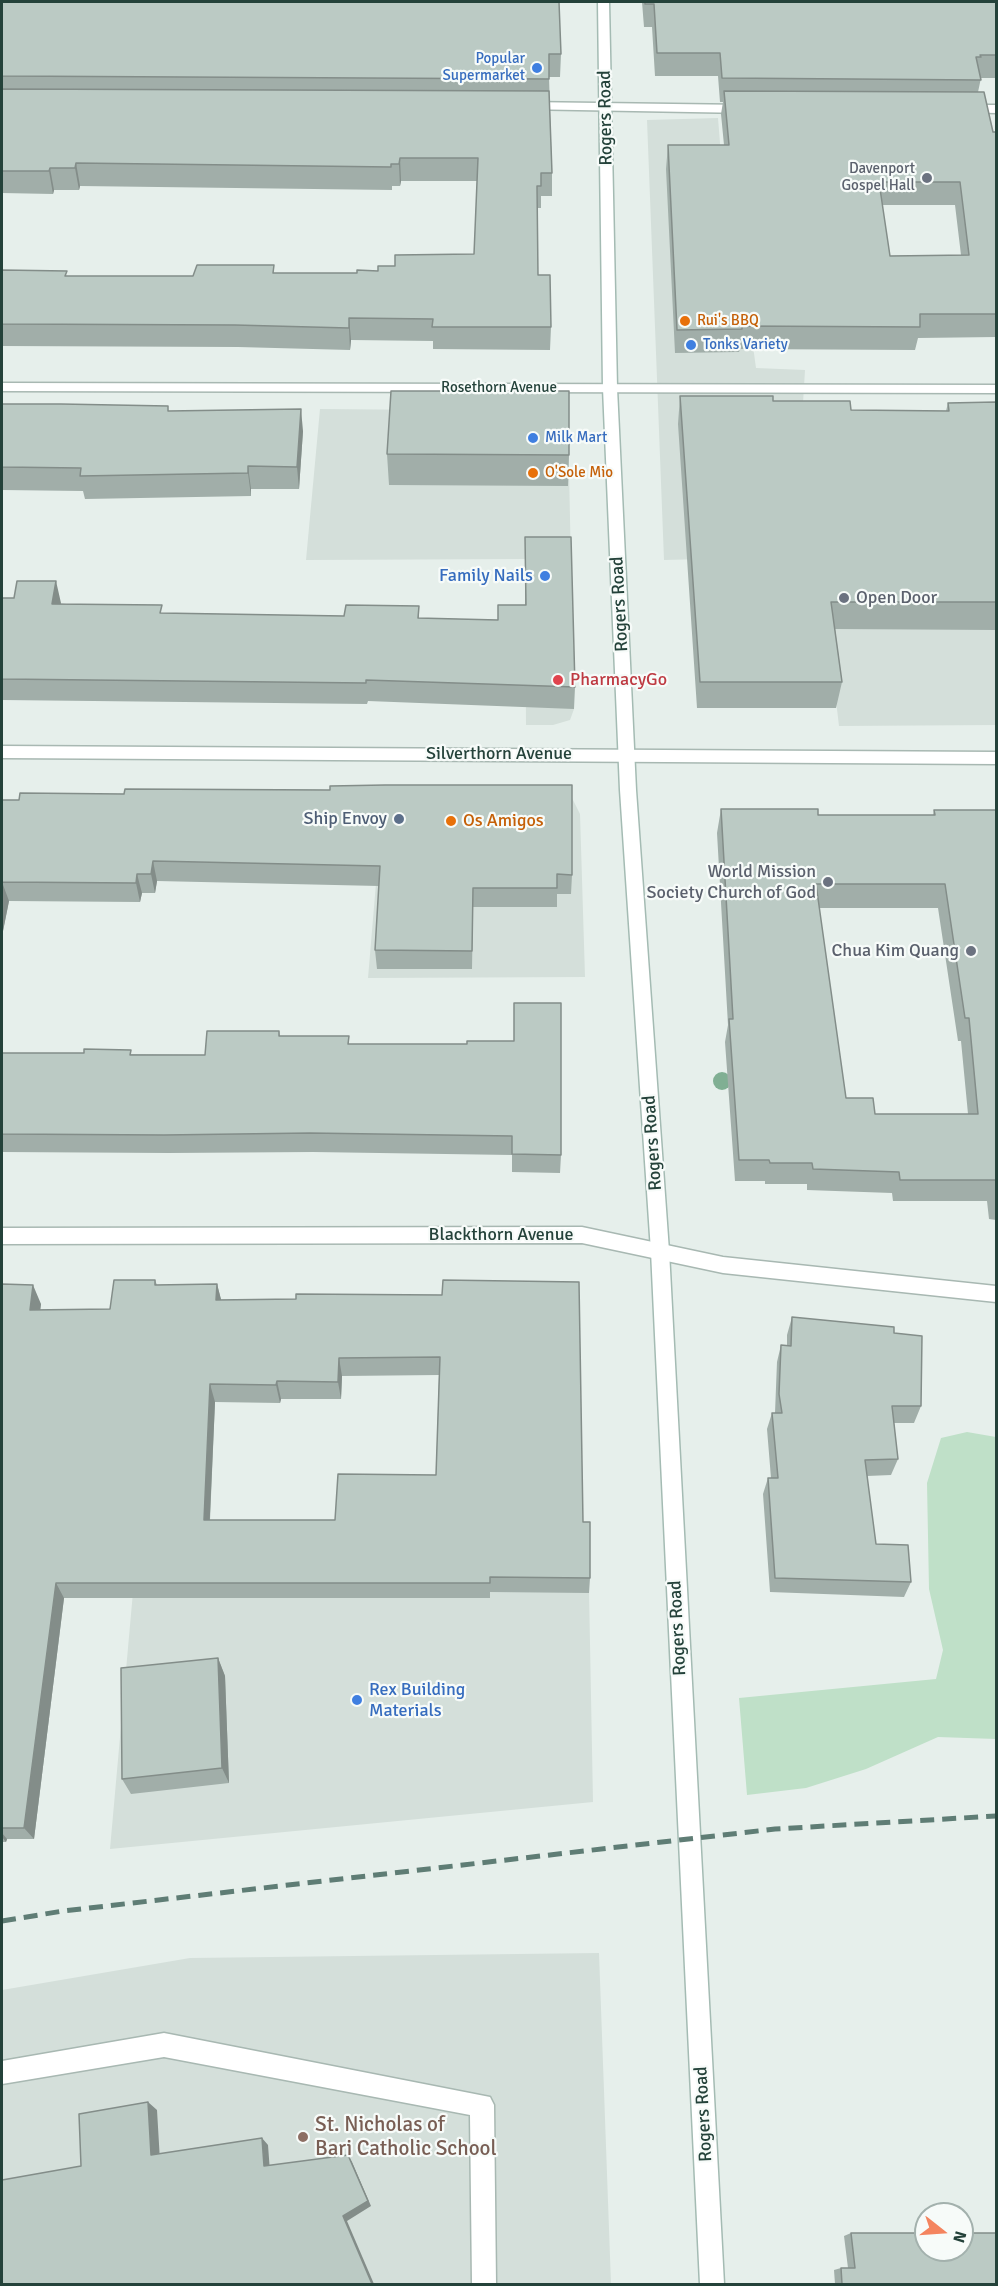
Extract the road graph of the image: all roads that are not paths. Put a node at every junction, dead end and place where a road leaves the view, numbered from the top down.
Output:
1 (603, 2) edge
2 (509, 106) edge
3 (606, 106) junction
4 (756, 109) edge
5 (949, 109) edge
6 (996, 109) edge
7 (2, 387) edge
8 (610, 388) junction
9 (996, 389) edge
10 (2, 752) edge
11 (627, 755) junction
12 (996, 758) edge
13 (2, 1236) edge
14 (660, 1251) junction
15 (996, 1294) edge
16 (2, 2073) edge
17 (484, 2284) edge
18 (712, 2284) edge

1 - 3 street, Rogers Road
2 - 3 street
3 - 4 street
3 - 8 street, Rogers Road
5 - 6 street
7 - 8 street, Rosethorn Avenue
8 - 9 street, Rosethorn Avenue
8 - 11 street, Rogers Road
10 - 11 street, Silverthorn Avenue
11 - 12 street, Silverthorn Avenue
11 - 14 street, Rogers Road
13 - 14 street, Blackthorn Avenue
14 - 15 street, Blackthorn Avenue
14 - 18 street, Rogers Road
16 - 17 street

